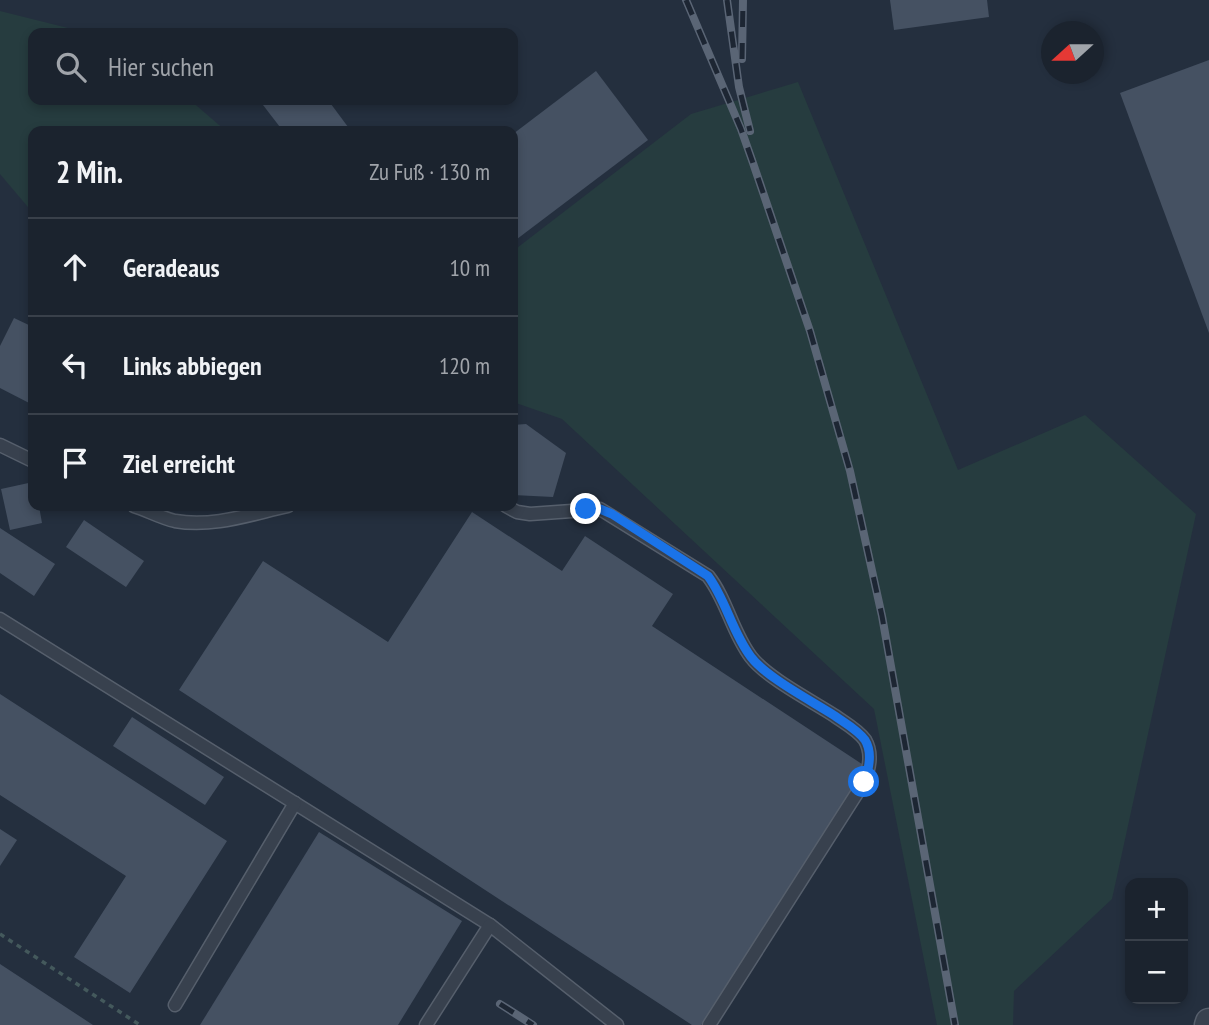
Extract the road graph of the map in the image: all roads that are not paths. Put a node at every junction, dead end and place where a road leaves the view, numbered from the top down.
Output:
1 (0, 445) edge
2 (28, 459) edge
3 (147, 511) edge
4 (266, 511) edge
5 (515, 511) edge
6 (0, 619) edge
7 (295, 803) junction
8 (490, 925) junction
9 (175, 1005) dead end
10 (426, 1025) edge
11 (617, 1025) edge
12 (709, 1025) edge

1 - 2 lane
3 - 4 lane
5 - 12 lane
6 - 7 lane
7 - 8 lane
7 - 9 lane
8 - 10 lane
8 - 11 lane

